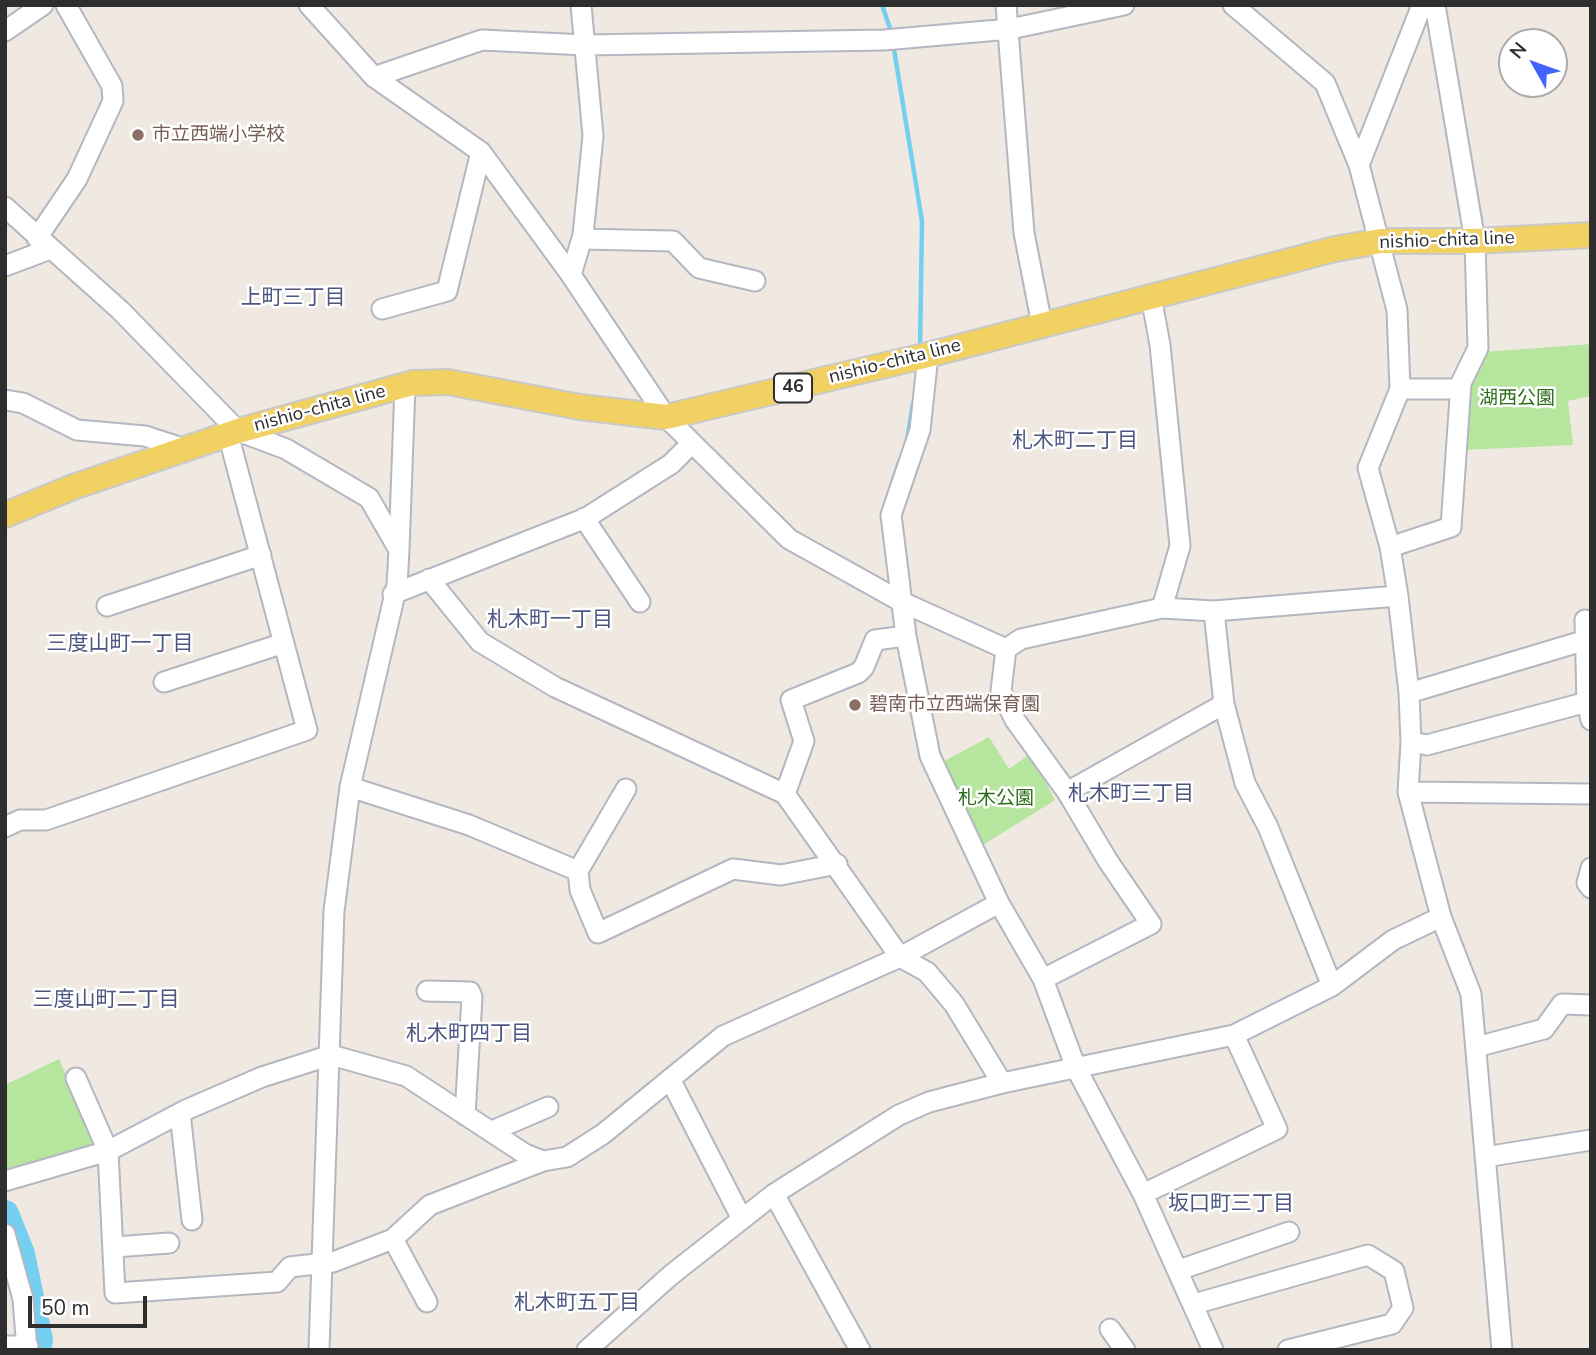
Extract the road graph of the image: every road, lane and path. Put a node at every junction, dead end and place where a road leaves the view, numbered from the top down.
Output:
1 (43, 5) edge
2 (66, 5) edge
3 (309, 5) edge
4 (580, 5) edge
5 (1006, 5) edge
6 (1124, 5) edge
7 (1233, 5) edge
8 (1422, 5) edge
9 (1435, 5) edge
10 (1010, 29) junction
11 (5, 31) edge
12 (585, 45) junction
13 (374, 77) junction
14 (481, 152) junction
15 (1359, 165) junction
16 (5, 207) edge
17 (1591, 235) edge
18 (582, 239) junction
19 (1381, 241) junction
20 (1475, 241) junction
21 (44, 244) junction
22 (5, 266) edge
23 (572, 275) junction
24 (755, 281) dead end
25 (1151, 296) junction
26 (382, 309) dead end
27 (1042, 325) junction
28 (928, 355) junction
29 (405, 386) junction
30 (1400, 389) junction
31 (1460, 389) junction
32 (5, 400) edge
33 (666, 417) junction
34 (233, 432) junction
35 (692, 443) junction
36 (184, 449) junction
37 (5, 515) edge
38 (584, 518) junction
39 (1390, 547) junction
40 (399, 550) junction
41 (261, 555) junction
42 (429, 579) junction
43 (393, 594) junction
44 (1398, 596) junction
45 (640, 601) dead end
46 (902, 602) junction
47 (107, 606) dead end
48 (1162, 608) junction
49 (1214, 611) junction
50 (1585, 620) dead end
51 (906, 636) junction
52 (1586, 640) junction
53 (284, 643) junction
54 (1006, 649) junction
55 (164, 682) dead end
56 (1409, 693) junction
57 (1224, 704) junction
58 (1589, 711) edge
59 (1411, 742) junction
60 (350, 787) junction
61 (626, 789) dead end
62 (1067, 792) junction
63 (1408, 792) junction
64 (785, 794) junction
65 (1591, 794) edge
66 (5, 827) edge
67 (837, 864) junction
68 (1591, 868) edge
69 (578, 871) junction
70 (1591, 888) edge
71 (999, 903) junction
72 (1441, 917) junction
73 (900, 957) junction
74 (1043, 979) junction
75 (1332, 986) junction
76 (427, 991) dead end
77 (1591, 1005) edge
78 (1234, 1035) junction
79 (1476, 1047) junction
80 (331, 1055) junction
81 (1076, 1068) junction
82 (76, 1078) dead end
83 (670, 1079) junction
84 (1002, 1083) junction
85 (548, 1107) dead end
86 (180, 1113) junction
87 (465, 1115) junction
88 (492, 1132) junction
89 (1591, 1140) edge
90 (108, 1152) junction
91 (1485, 1157) junction
92 (543, 1161) junction
93 (5, 1181) edge
94 (774, 1194) junction
95 (1143, 1194) junction
96 (741, 1219) junction
97 (192, 1220) dead end
98 (1289, 1232) dead end
99 (5, 1234) edge
100 (393, 1239) junction
101 (169, 1243) dead end
102 (114, 1247) junction
103 (321, 1263) junction
104 (10, 1270) edge
105 (1179, 1270) junction
106 (427, 1303) dead end
107 (1194, 1304) junction
108 (1110, 1329) dead end
109 (5, 1346) edge
110 (28, 1348) edge
111 (1300, 1348) edge
112 (1211, 1349) edge
113 (319, 1350) edge
114 (587, 1350) edge
115 (860, 1350) edge
116 (1125, 1350) edge
117 (1502, 1350) edge

1 - 11 street
2 - 21 street
3 - 13 street
4 - 12 street
5 - 10 street
6 - 10 street
7 - 15 street
8 - 15 street
9 - 20 street
10 - 12 street
10 - 27 street
12 - 13 street
12 - 18 street
13 - 14 street
14 - 23 street
14 - 26 street
15 - 19 street
16 - 21 street
17 - 20 main road, nishio-chita line / 46
18 - 23 street
18 - 24 street
19 - 20 main road, nishio-chita line / 46
19 - 25 main road, nishio-chita line / 46
19 - 30 street
20 - 31 street
21 - 22 street
21 - 34 street
23 - 33 street
25 - 27 main road, nishio-chita line / 46
25 - 48 street
27 - 28 main road, nishio-chita line / 46
28 - 33 main road, nishio-chita line / 46
28 - 46 street
29 - 33 main road, nishio-chita line / 46
29 - 34 main road, nishio-chita line / 46
29 - 40 street
30 - 31 street
30 - 39 street
31 - 39 street
32 - 36 street
33 - 35 street
34 - 36 main road, nishio-chita line / 46
34 - 40 street
34 - 41 street
35 - 38 street
35 - 46 street
36 - 37 main road, nishio-chita line / 46
38 - 42 street
38 - 45 street
39 - 44 street
40 - 43 street
41 - 47 street
41 - 53 street
42 - 43 street
42 - 64 street
43 - 60 street
44 - 49 street
44 - 56 street
46 - 51 street
46 - 54 street
48 - 49 street
48 - 54 street
49 - 57 street
50 - 52 street
51 - 64 street
51 - 71 street
52 - 56 street
52 - 58 street
53 - 55 street
53 - 66 street
54 - 62 street
56 - 59 street
57 - 62 street
57 - 75 street
58 - 59 street
59 - 63 street
60 - 69 street
60 - 80 street
61 - 69 street
62 - 74 street
63 - 65 street
63 - 72 street
64 - 67 street
67 - 69 street
67 - 73 street
68 - 70 street
71 - 73 street
71 - 74 street
72 - 75 street
72 - 79 street
73 - 83 street
73 - 84 street
74 - 81 street
75 - 78 street
76 - 87 street
77 - 79 street
78 - 81 street
78 - 95 street
79 - 91 street
80 - 86 street
80 - 87 street
80 - 103 street
81 - 84 street
81 - 95 street
82 - 90 street
83 - 92 street
83 - 96 street
84 - 94 street
85 - 88 street
86 - 90 street
86 - 97 street
87 - 88 street
88 - 92 street
89 - 91 street
90 - 93 street
90 - 102 street
91 - 117 street
92 - 100 street
94 - 96 street
94 - 115 street
95 - 105 street
96 - 114 street
98 - 105 street
99 - 104 street
100 - 103 street
100 - 106 street
101 - 102 street
102 - 103 street
103 - 113 street
104 - 110 street
105 - 107 street
107 - 111 street
107 - 112 street
108 - 116 street
109 - 110 street

